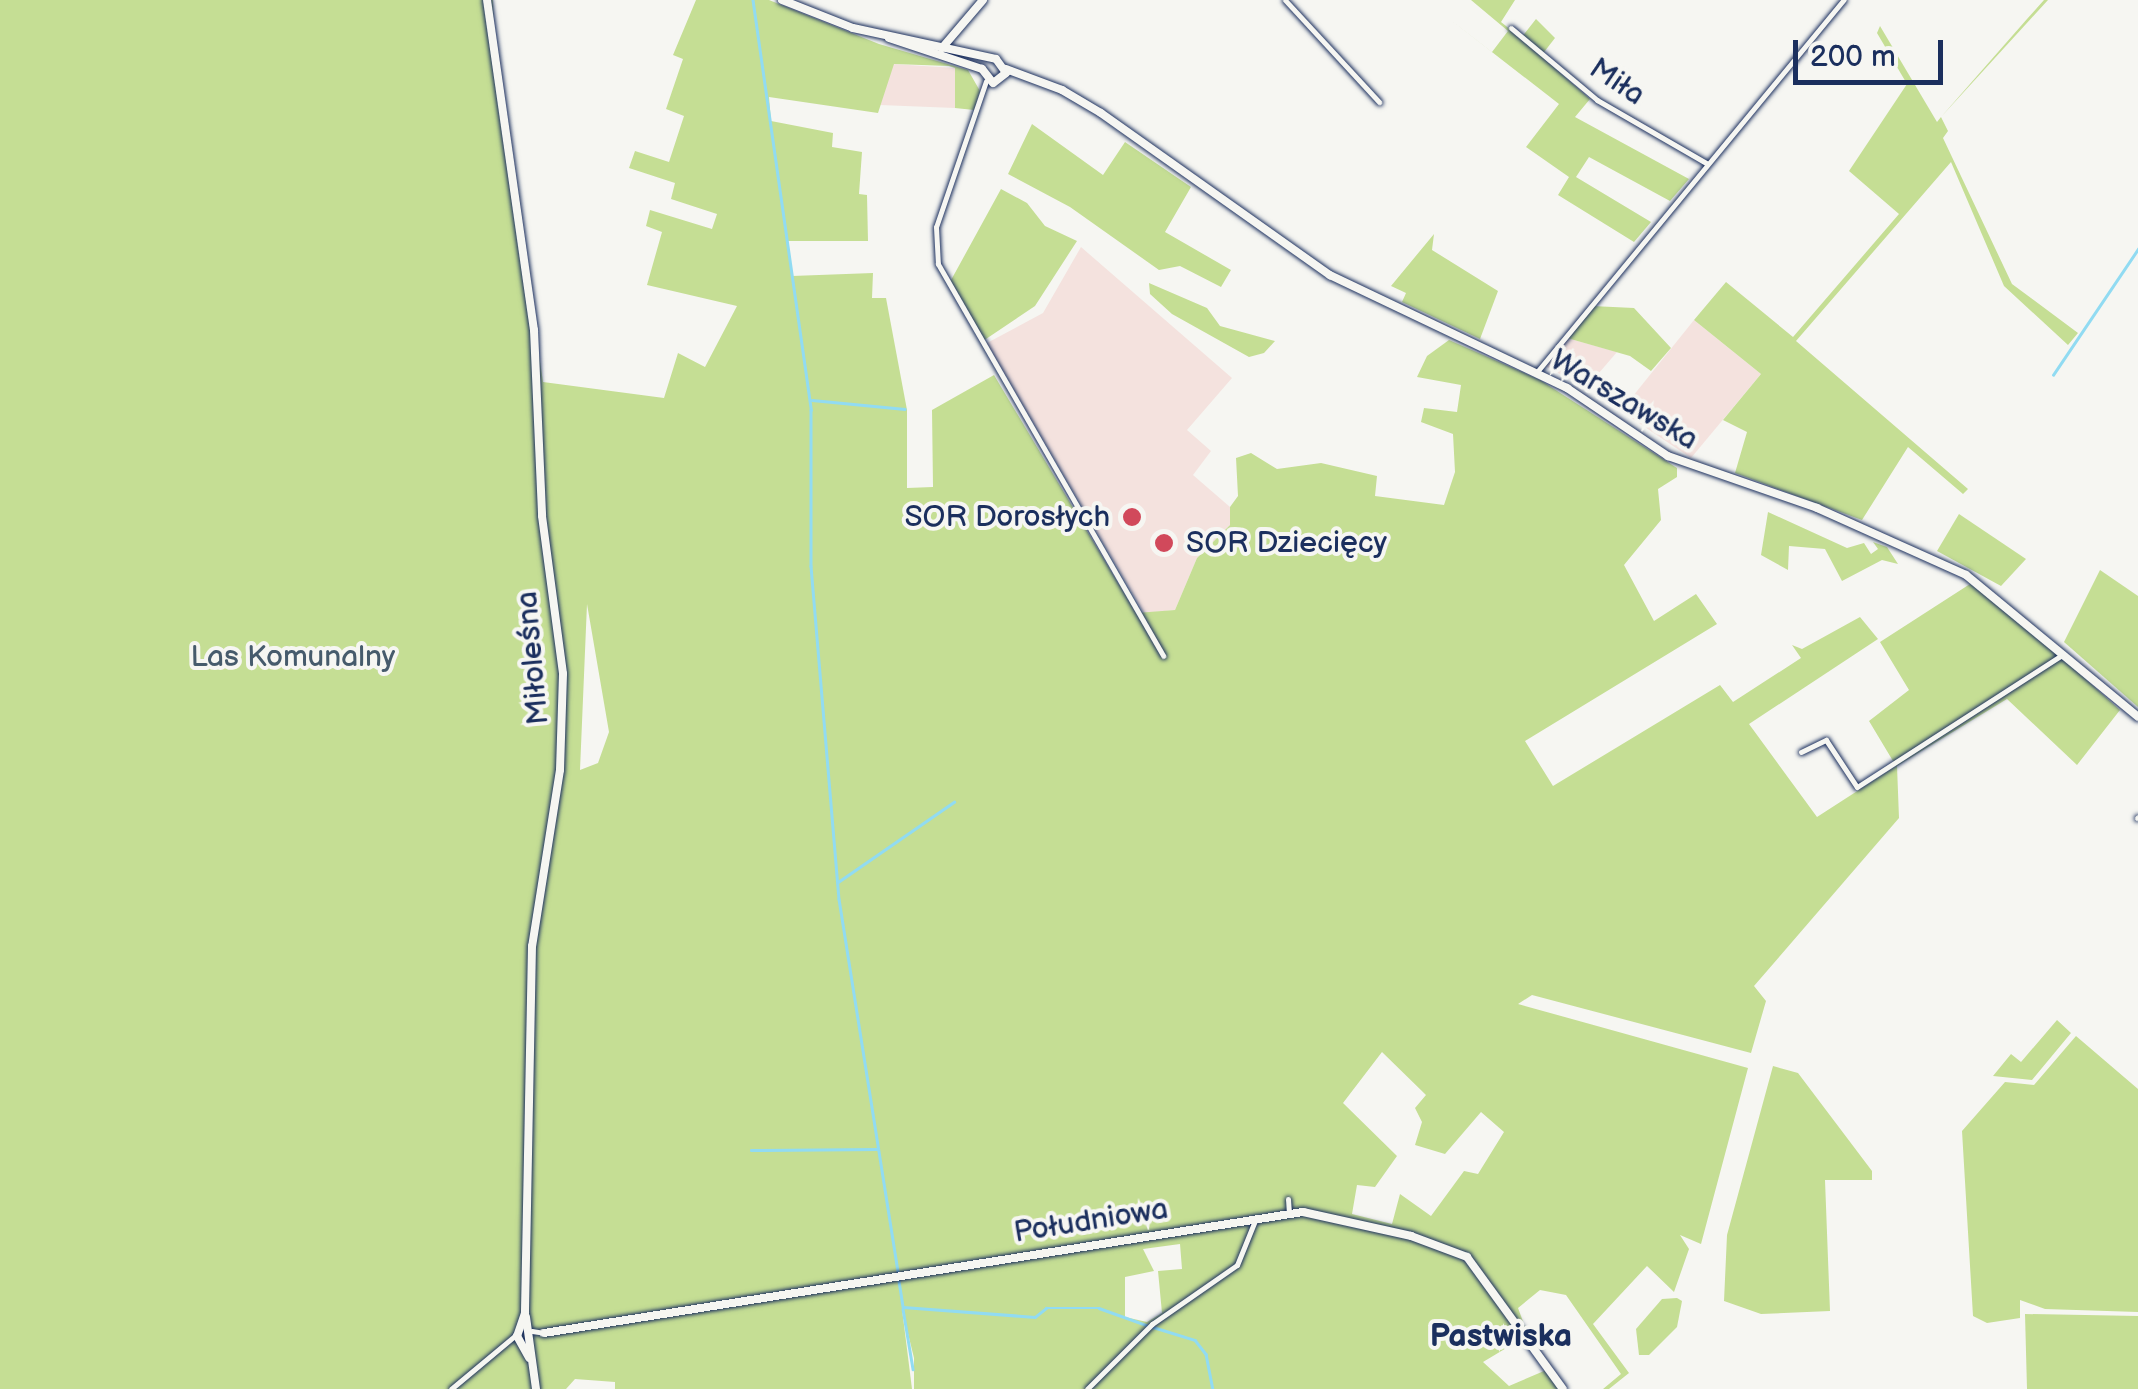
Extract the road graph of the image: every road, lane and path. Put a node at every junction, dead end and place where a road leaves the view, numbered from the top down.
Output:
1 (487, 0) edge
2 (782, 0) edge
3 (984, 0) edge
4 (1284, 0) edge
5 (1844, 0) edge
6 (1511, 28) dead end
7 (942, 50) junction
8 (984, 65) junction
9 (1005, 73) junction
10 (990, 82) junction
11 (1379, 102) dead end
12 (1706, 163) junction
13 (1536, 373) junction
14 (2064, 652) junction
15 (1163, 656) dead end
16 (2138, 717) edge
17 (1800, 752) dead end
18 (1288, 1199) dead end
19 (1289, 1212) junction
20 (1256, 1217) junction
21 (544, 1333) joint
22 (526, 1336) junction
23 (451, 1389) edge
24 (536, 1389) edge
25 (1087, 1389) edge
26 (1563, 1389) edge

1 - 22 street, Miłoleśna
2 - 7 street
3 - 7 street
4 - 11 street
5 - 12 street
6 - 12 street, Miła
7 - 8 street
8 - 9 street, Warszawska
8 - 10 street
9 - 10 street
9 - 13 street, Warszawska
10 - 15 street
12 - 13 street
13 - 14 street, Warszawska
14 - 16 street, Warszawska
14 - 17 street
18 - 19 street
19 - 20 street, Południowa
19 - 26 street, Południowa
20 - 21 street, Południowa
20 - 25 street
21 - 22 street
22 - 23 street
22 - 24 street, Miłoleśna

